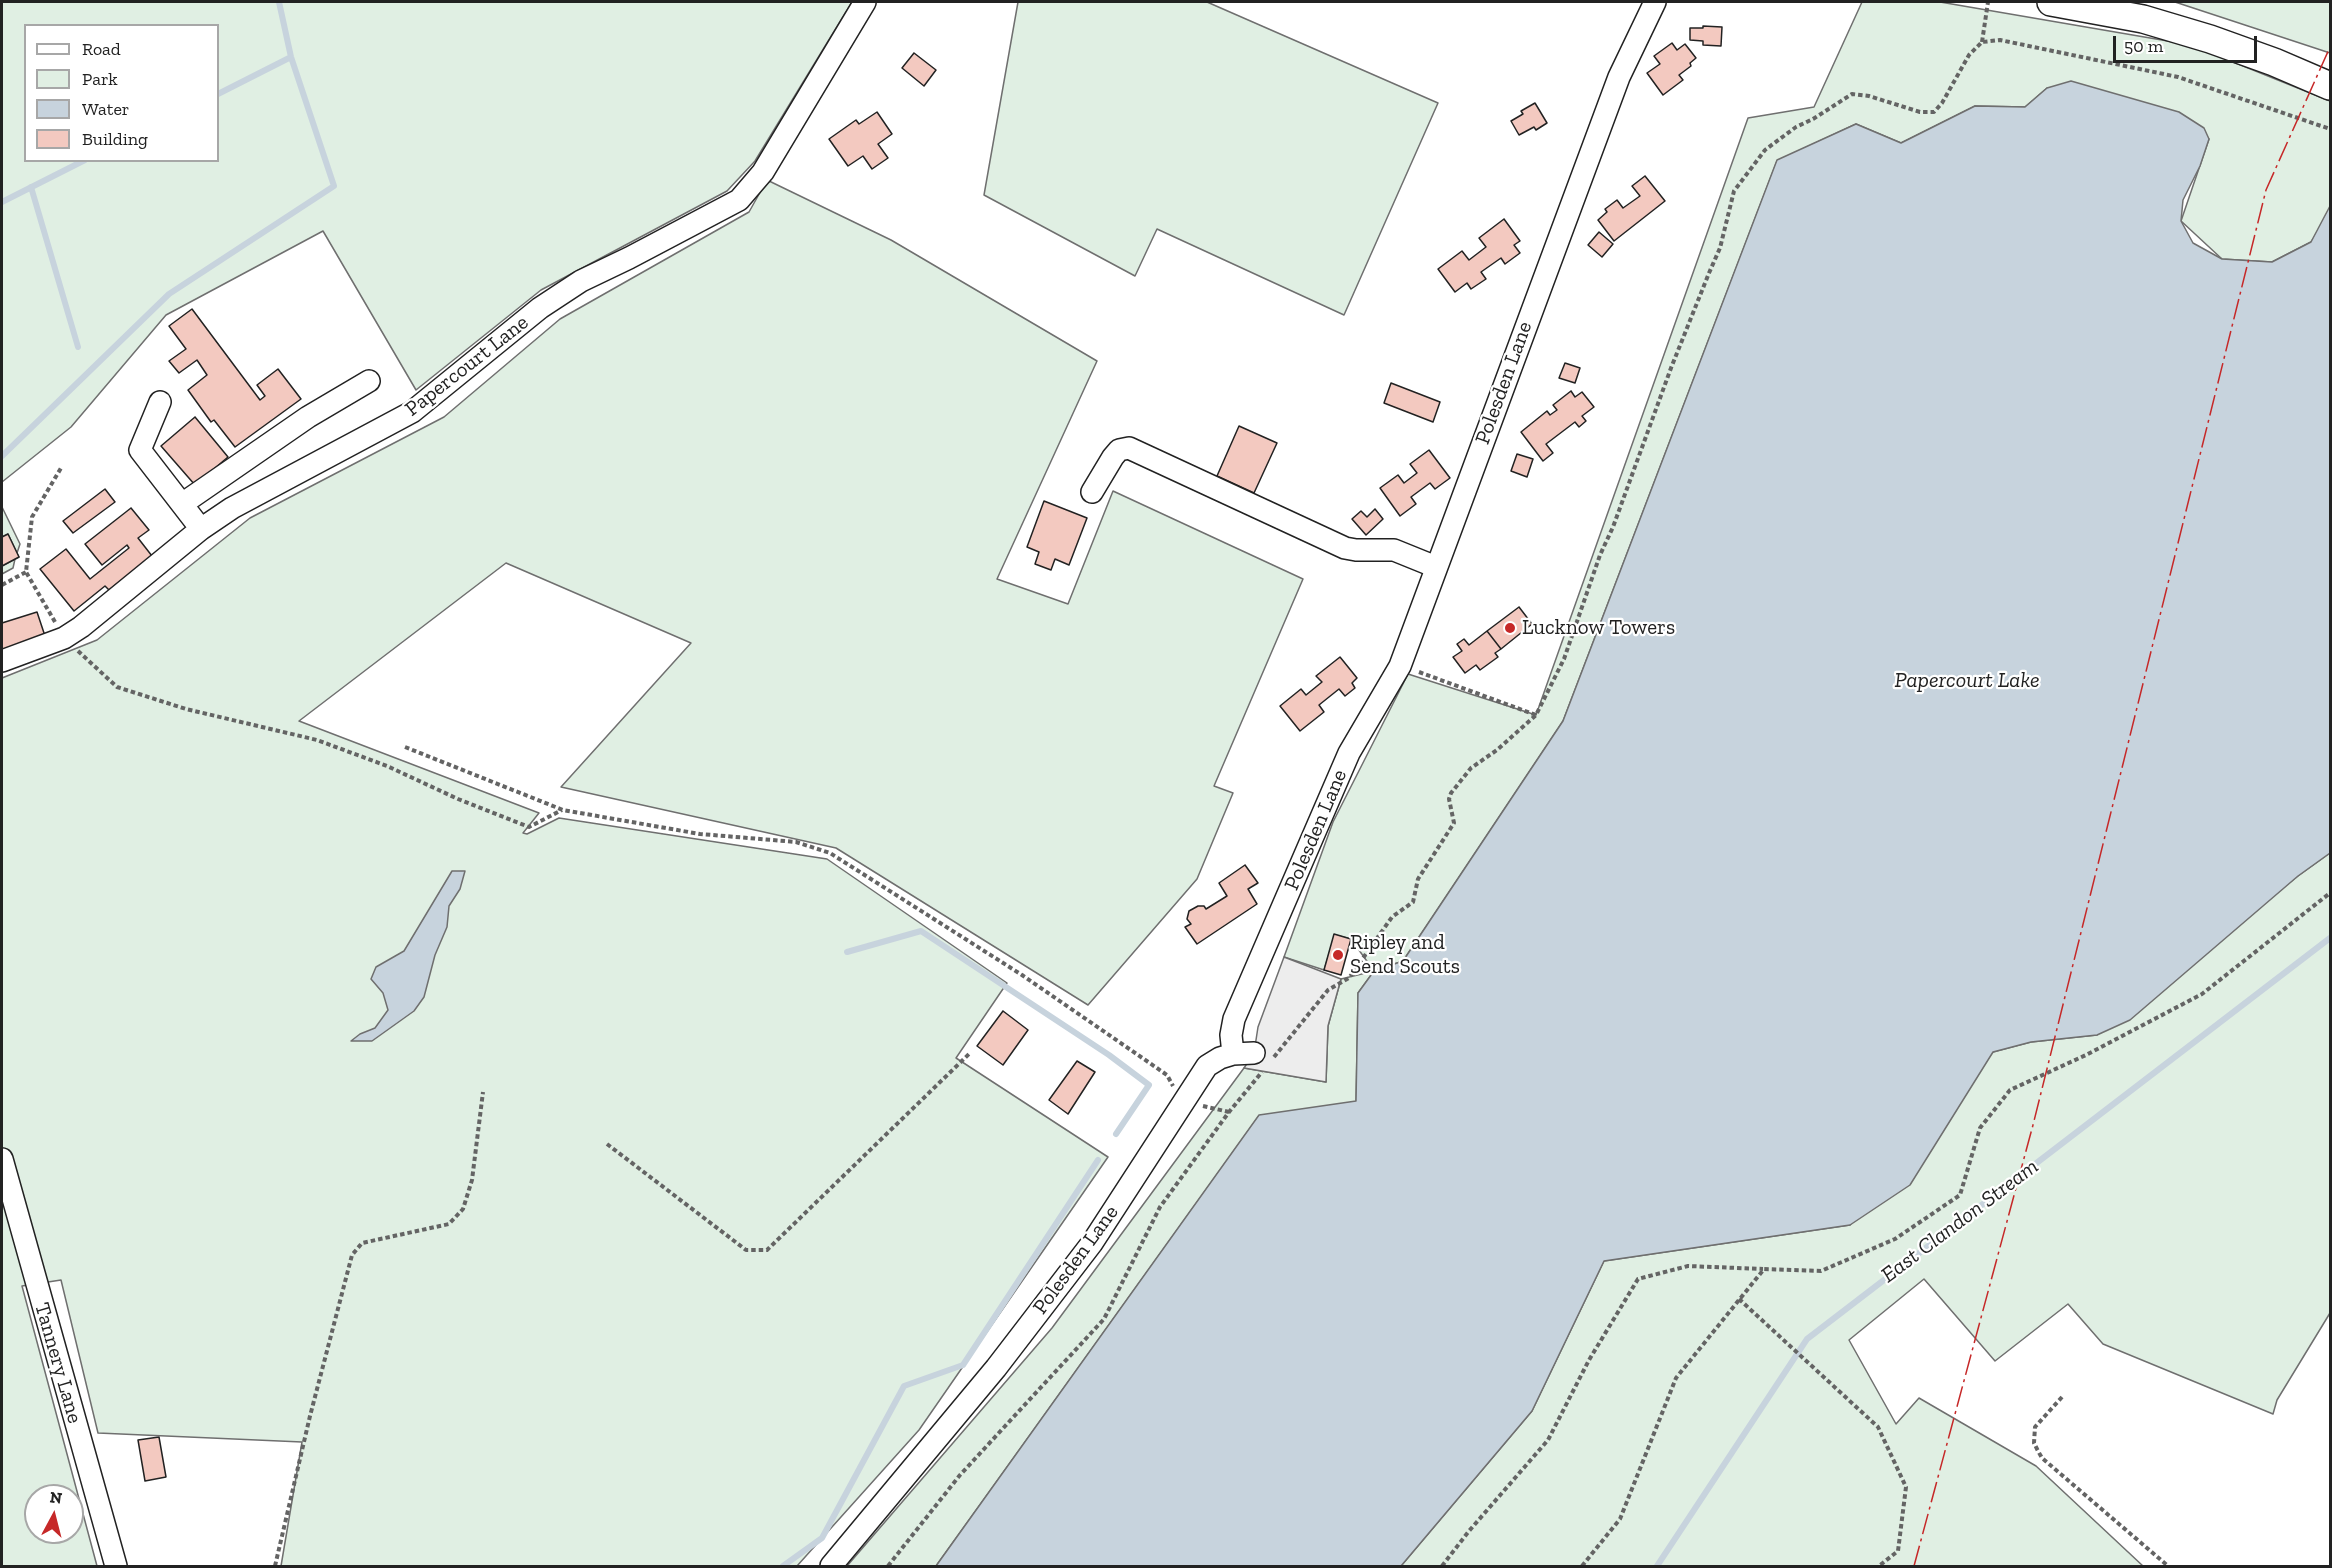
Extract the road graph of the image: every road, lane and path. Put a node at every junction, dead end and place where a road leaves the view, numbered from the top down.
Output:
1 (865, 2) edge
2 (1654, 2) edge
3 (1988, 2) edge
4 (2051, 2) edge
5 (1982, 42) junction
6 (2331, 86) edge
7 (2331, 129) edge
8 (369, 381) dead end
9 (160, 402) dead end
10 (61, 468) dead end
11 (1092, 492) dead end
12 (182, 504) junction
13 (201, 530) junction
14 (1436, 567) junction
15 (26, 572) junction
16 (2, 585) edge
17 (63, 638) junction
18 (2, 661) edge
19 (1400, 666) junction
20 (1536, 715) junction
21 (405, 747) dead end
22 (563, 810) junction
23 (2331, 894) edge
24 (969, 1053) dead end
25 (1233, 1054) junction
26 (1263, 1060) junction
27 (483, 1092) dead end
28 (1183, 1104) junction
29 (607, 1144) dead end
30 (2, 1159) edge
31 (1764, 1269) junction
32 (1739, 1299) junction
33 (2062, 1397) dead end
34 (116, 1566) edge
35 (275, 1566) edge
36 (831, 1566) edge
37 (888, 1566) edge
38 (1442, 1566) edge
39 (1582, 1566) edge
40 (1879, 1566) edge
41 (2168, 1566) edge

1 - 13 street, Papercourt Lane
2 - 14 street, Polesden Lane
3 - 5 path
4 - 6 main road
5 - 7 path
5 - 20 path
8 - 12 street
9 - 12 street
10 - 15 path
11 - 14 street
12 - 13 street
13 - 17 street, Papercourt Lane
14 - 19 street, Polesden Lane
15 - 16 path
15 - 17 path
17 - 18 street, Papercourt Lane
17 - 22 path
19 - 20 path
19 - 25 street, Polesden Lane
20 - 26 path
21 - 22 path
22 - 28 path
23 - 31 path
24 - 29 path
25 - 26 street
25 - 28 street, Polesden Lane
26 - 37 path
27 - 35 path
28 - 36 street, Polesden Lane
30 - 34 street, Tannery Lane
31 - 32 path
31 - 38 path
32 - 39 path
32 - 40 path
33 - 41 path

